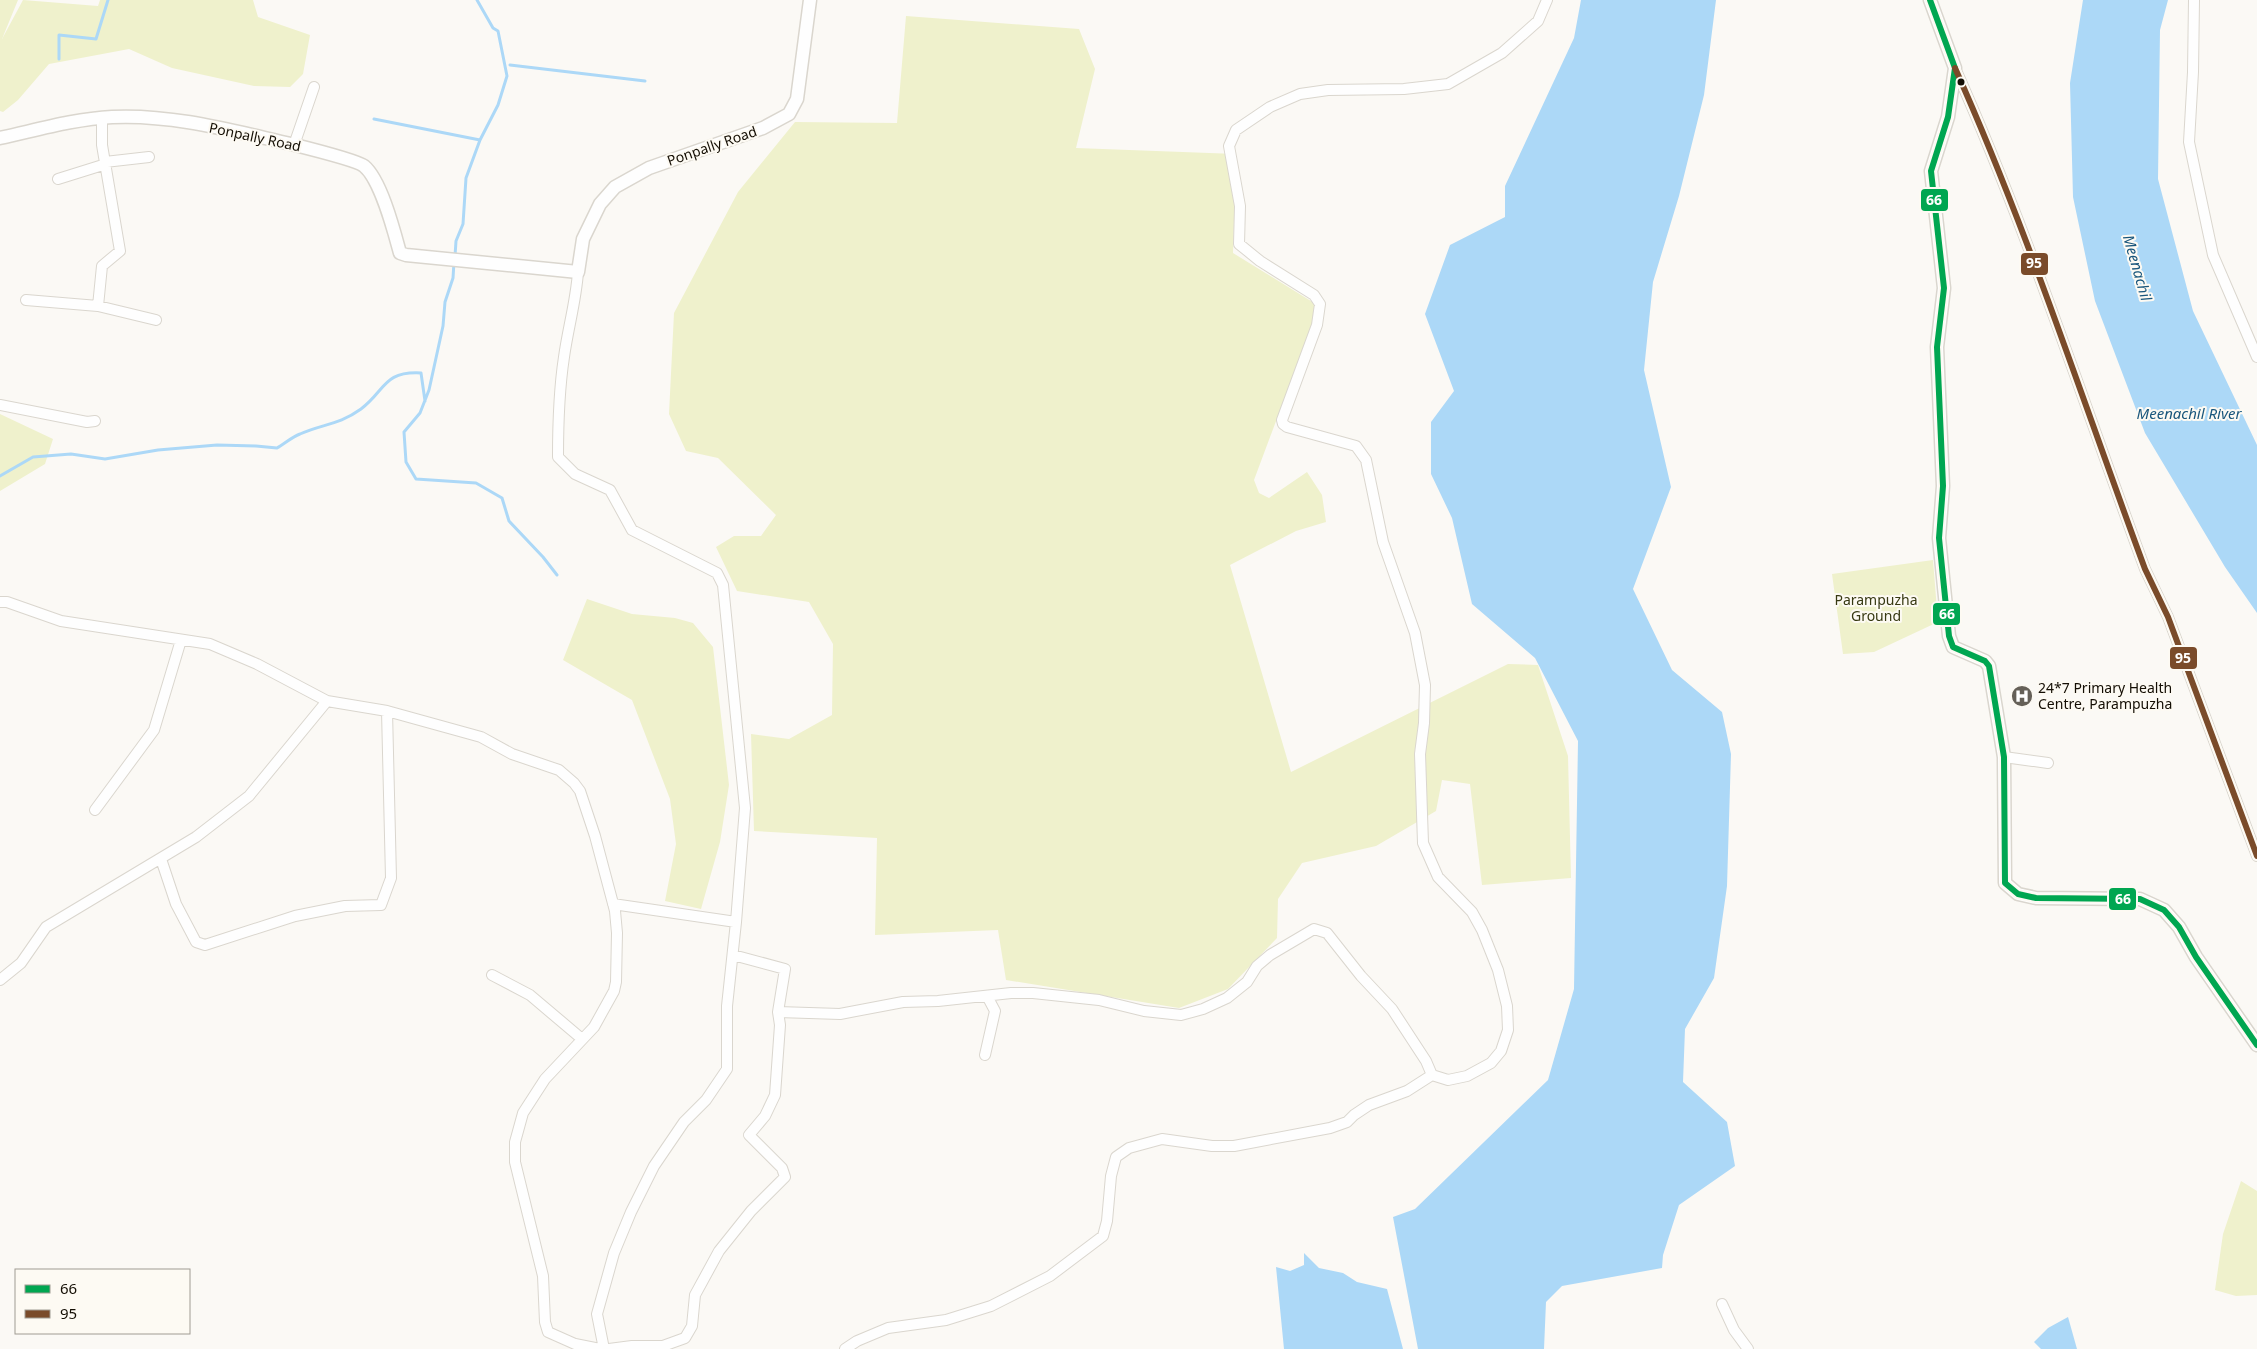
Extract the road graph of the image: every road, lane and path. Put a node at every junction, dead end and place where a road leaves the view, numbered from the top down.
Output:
1 (810, 0) edge
2 (1547, 0) edge
3 (1930, 0) edge
4 (2194, 0) edge
5 (1955, 68) junction
6 (314, 87) dead end
7 (102, 118) junction
8 (0, 138) edge
9 (294, 145) junction
10 (149, 157) dead end
11 (105, 163) junction
12 (58, 179) dead end
13 (578, 272) junction
14 (26, 300) dead end
15 (98, 306) junction
16 (156, 320) dead end
17 (2257, 357) edge
18 (0, 404) edge
19 (95, 421) dead end
20 (0, 602) edge
21 (181, 640) junction
22 (327, 701) junction
23 (387, 712) junction
24 (2004, 757) junction
25 (2048, 763) dead end
26 (94, 810) dead end
27 (2257, 856) edge
28 (161, 860) junction
29 (612, 904) junction
30 (736, 922) junction
31 (732, 954) junction
32 (492, 975) dead end
33 (0, 980) edge
34 (987, 996) junction
35 (778, 1012) junction
36 (582, 1039) junction
37 (2257, 1045) edge
38 (984, 1055) dead end
39 (1432, 1075) junction
40 (1722, 1304) dead end
41 (602, 1349) edge
42 (609, 1349) edge
43 (845, 1349) edge
44 (1748, 1349) edge

1 - 13 main road, Ponpally Road
2 - 39 street
3 - 5 main road
4 - 17 street
5 - 24 main road
5 - 27 street
6 - 9 street
7 - 8 main road, Ponpally Road
7 - 9 main road, Ponpally Road
7 - 11 street
9 - 13 main road, Ponpally Road
10 - 11 street
11 - 12 street
11 - 15 street
13 - 30 street
14 - 15 street
15 - 16 street
18 - 19 street
20 - 21 street
21 - 22 street
21 - 26 street
22 - 23 street
22 - 28 street
23 - 28 street
23 - 29 street
24 - 25 street
24 - 37 main road
28 - 33 street
29 - 30 street
29 - 36 street
30 - 31 street
31 - 35 street
31 - 41 street
32 - 36 street
34 - 35 street
34 - 38 street
34 - 39 street
35 - 42 street
36 - 41 street
39 - 43 street
40 - 44 street

